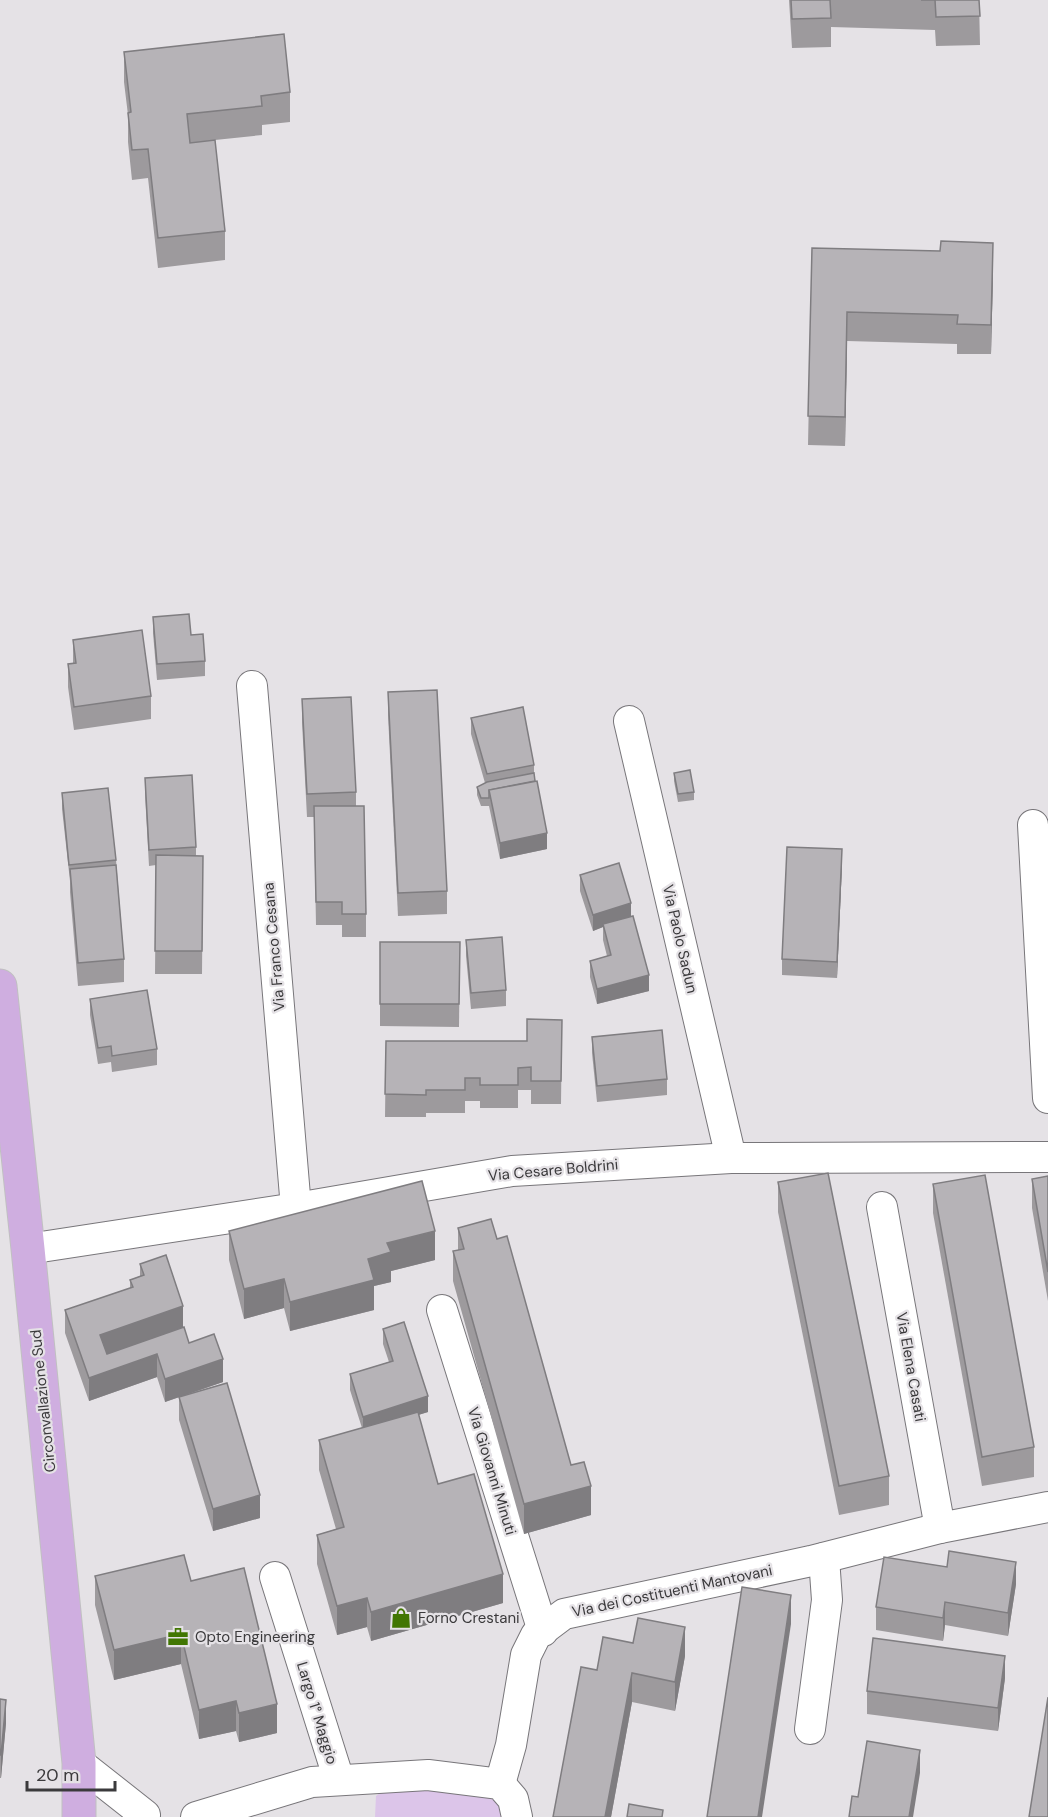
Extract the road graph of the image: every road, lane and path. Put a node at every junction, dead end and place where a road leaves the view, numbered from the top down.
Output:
1 (252, 686) dead end
2 (630, 721) dead end
3 (1033, 825) dead end
4 (0, 986) edge
5 (1048, 1098) edge
6 (1048, 1157) edge
7 (732, 1158) junction
8 (882, 1207) dead end
9 (296, 1208) junction
10 (28, 1249) junction
11 (442, 1310) dead end
12 (1048, 1507) edge
13 (940, 1528) junction
14 (824, 1558) junction
15 (275, 1577) dead end
16 (543, 1631) junction
17 (810, 1729) dead end
18 (79, 1763) junction
19 (339, 1780) junction
20 (500, 1784) junction
21 (146, 1816) edge
22 (79, 1817) edge
23 (196, 1817) edge
24 (518, 1817) edge

1 - 9 street, Via Franco Cesana
2 - 7 street, Via Paolo Sadun
3 - 5 street
4 - 10 main road, Circonvallazione Sud
6 - 7 street, Via Cesare Boldrini
7 - 9 street, Via Cesare Boldrini
8 - 13 street, Via Elena Casati
9 - 10 street, Via Cesare Boldrini
10 - 18 main road, Circonvallazione Sud
11 - 16 street, Via Giovanni Minuti
12 - 13 street, Via dei Costituenti Mantovani
13 - 14 street, Via dei Costituenti Mantovani
14 - 16 street, Via dei Costituenti Mantovani
14 - 17 street
15 - 19 street, Largo 1° Maggio
16 - 20 street, Via dei Costituenti Mantovani
18 - 21 street
18 - 22 main road, Circonvallazione Sud
19 - 20 street, Largo 1° Maggio
19 - 23 street, Largo 1° Maggio
20 - 24 street

